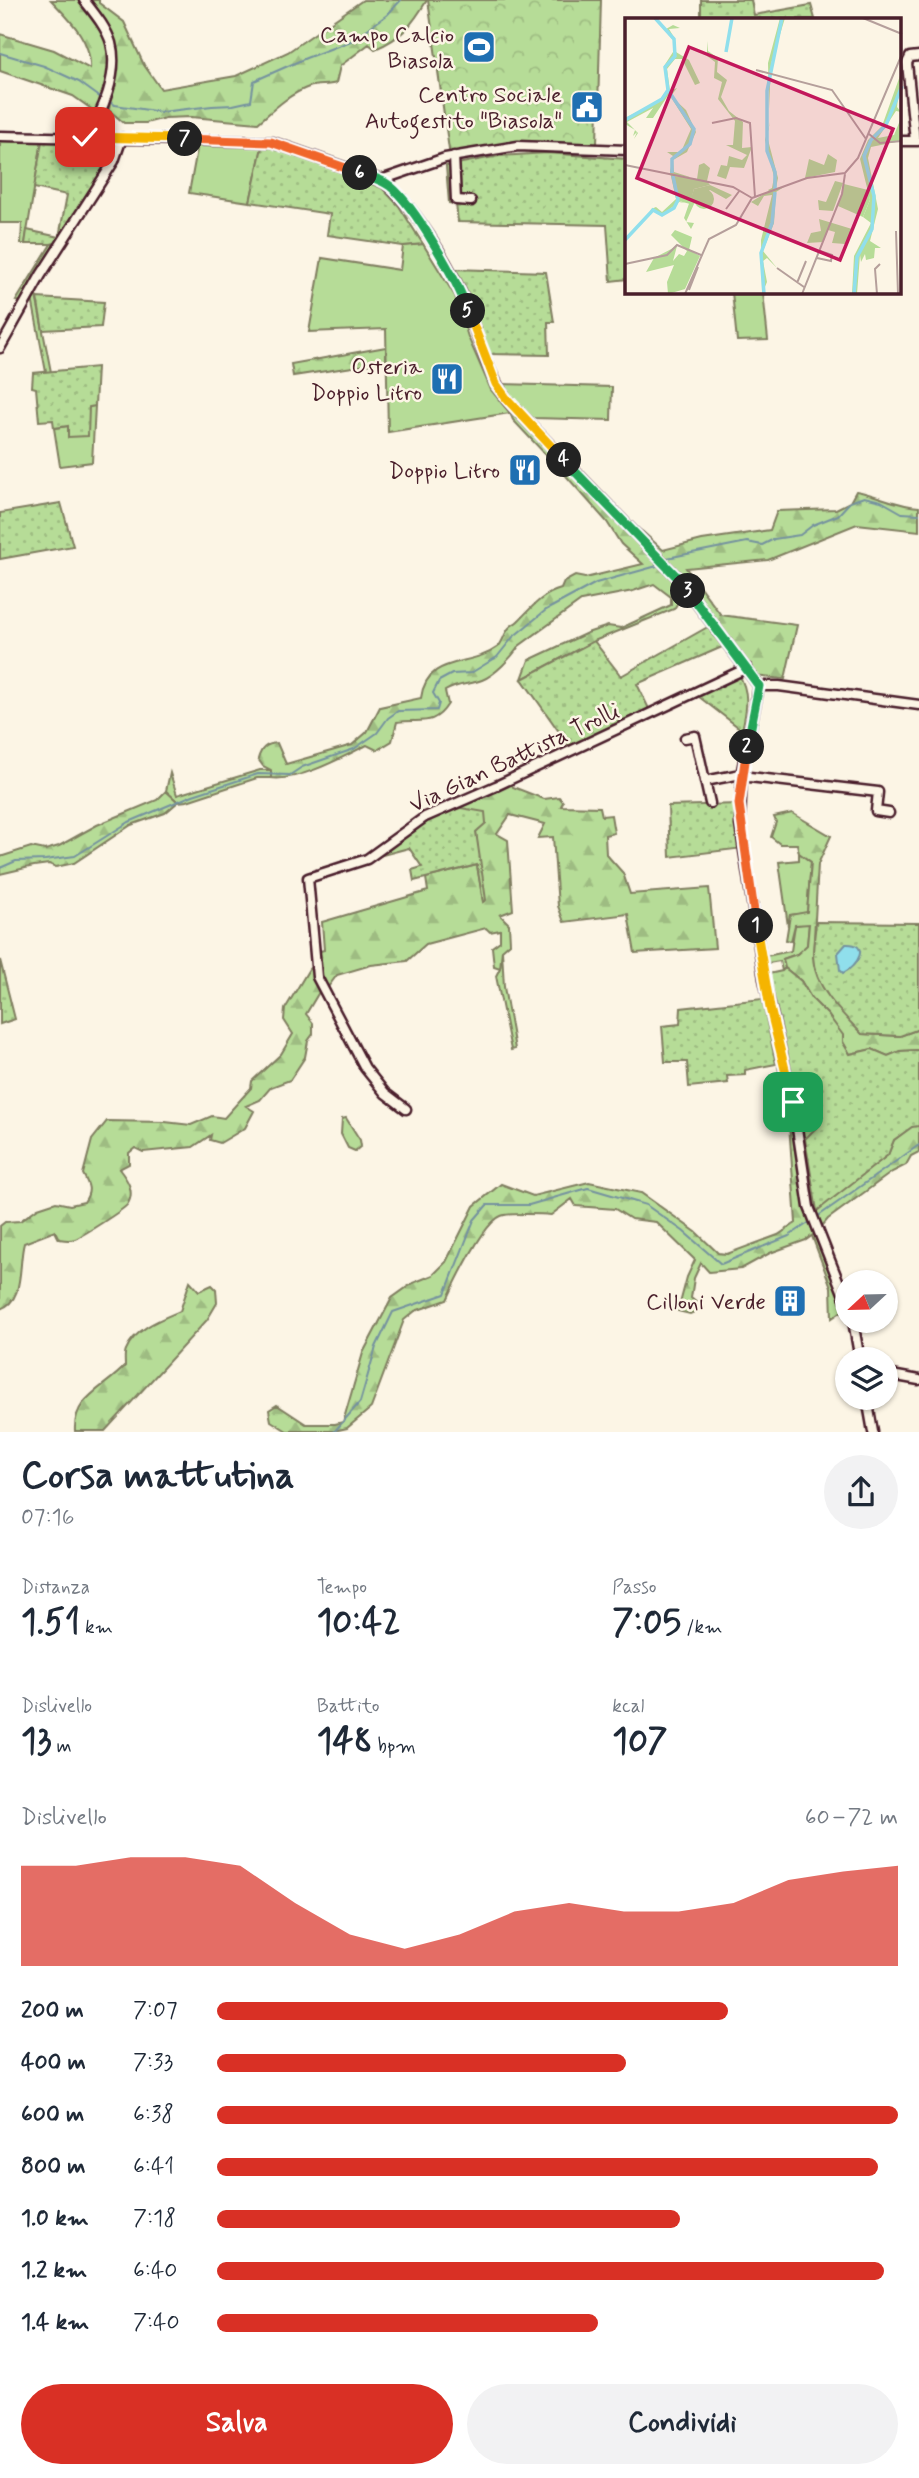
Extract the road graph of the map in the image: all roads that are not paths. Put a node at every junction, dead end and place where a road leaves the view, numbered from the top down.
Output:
1 (84, 0) edge
2 (919, 56) edge
3 (100, 115) junction
4 (0, 136) edge
5 (85, 137) junction
6 (103, 138) junction
7 (122, 138) junction
8 (917, 141) edge
9 (625, 150) edge
10 (454, 156) junction
11 (381, 180) junction
12 (471, 201) dead end
13 (0, 348) edge
14 (747, 668) junction
15 (759, 686) junction
16 (919, 705) edge
17 (685, 738) dead end
18 (741, 775) junction
19 (705, 782) junction
20 (710, 803) dead end
21 (889, 813) dead end
22 (406, 1109) dead end
23 (835, 1273) edge
24 (898, 1376) edge
25 (919, 1380) edge
26 (869, 1410) edge
27 (873, 1432) edge

1 - 3 street
2 - 8 street
3 - 5 street
3 - 6 street
4 - 5 street
5 - 6 street
6 - 7 street
7 - 11 street
7 - 13 street
9 - 10 street
10 - 11 street
10 - 12 street
11 - 14 street
14 - 15 street
14 - 22 street, Via Gian Battista Trolli
15 - 16 street
15 - 18 street
17 - 19 street
18 - 19 street
18 - 21 street
18 - 23 street
19 - 20 street
24 - 25 street
26 - 27 street

